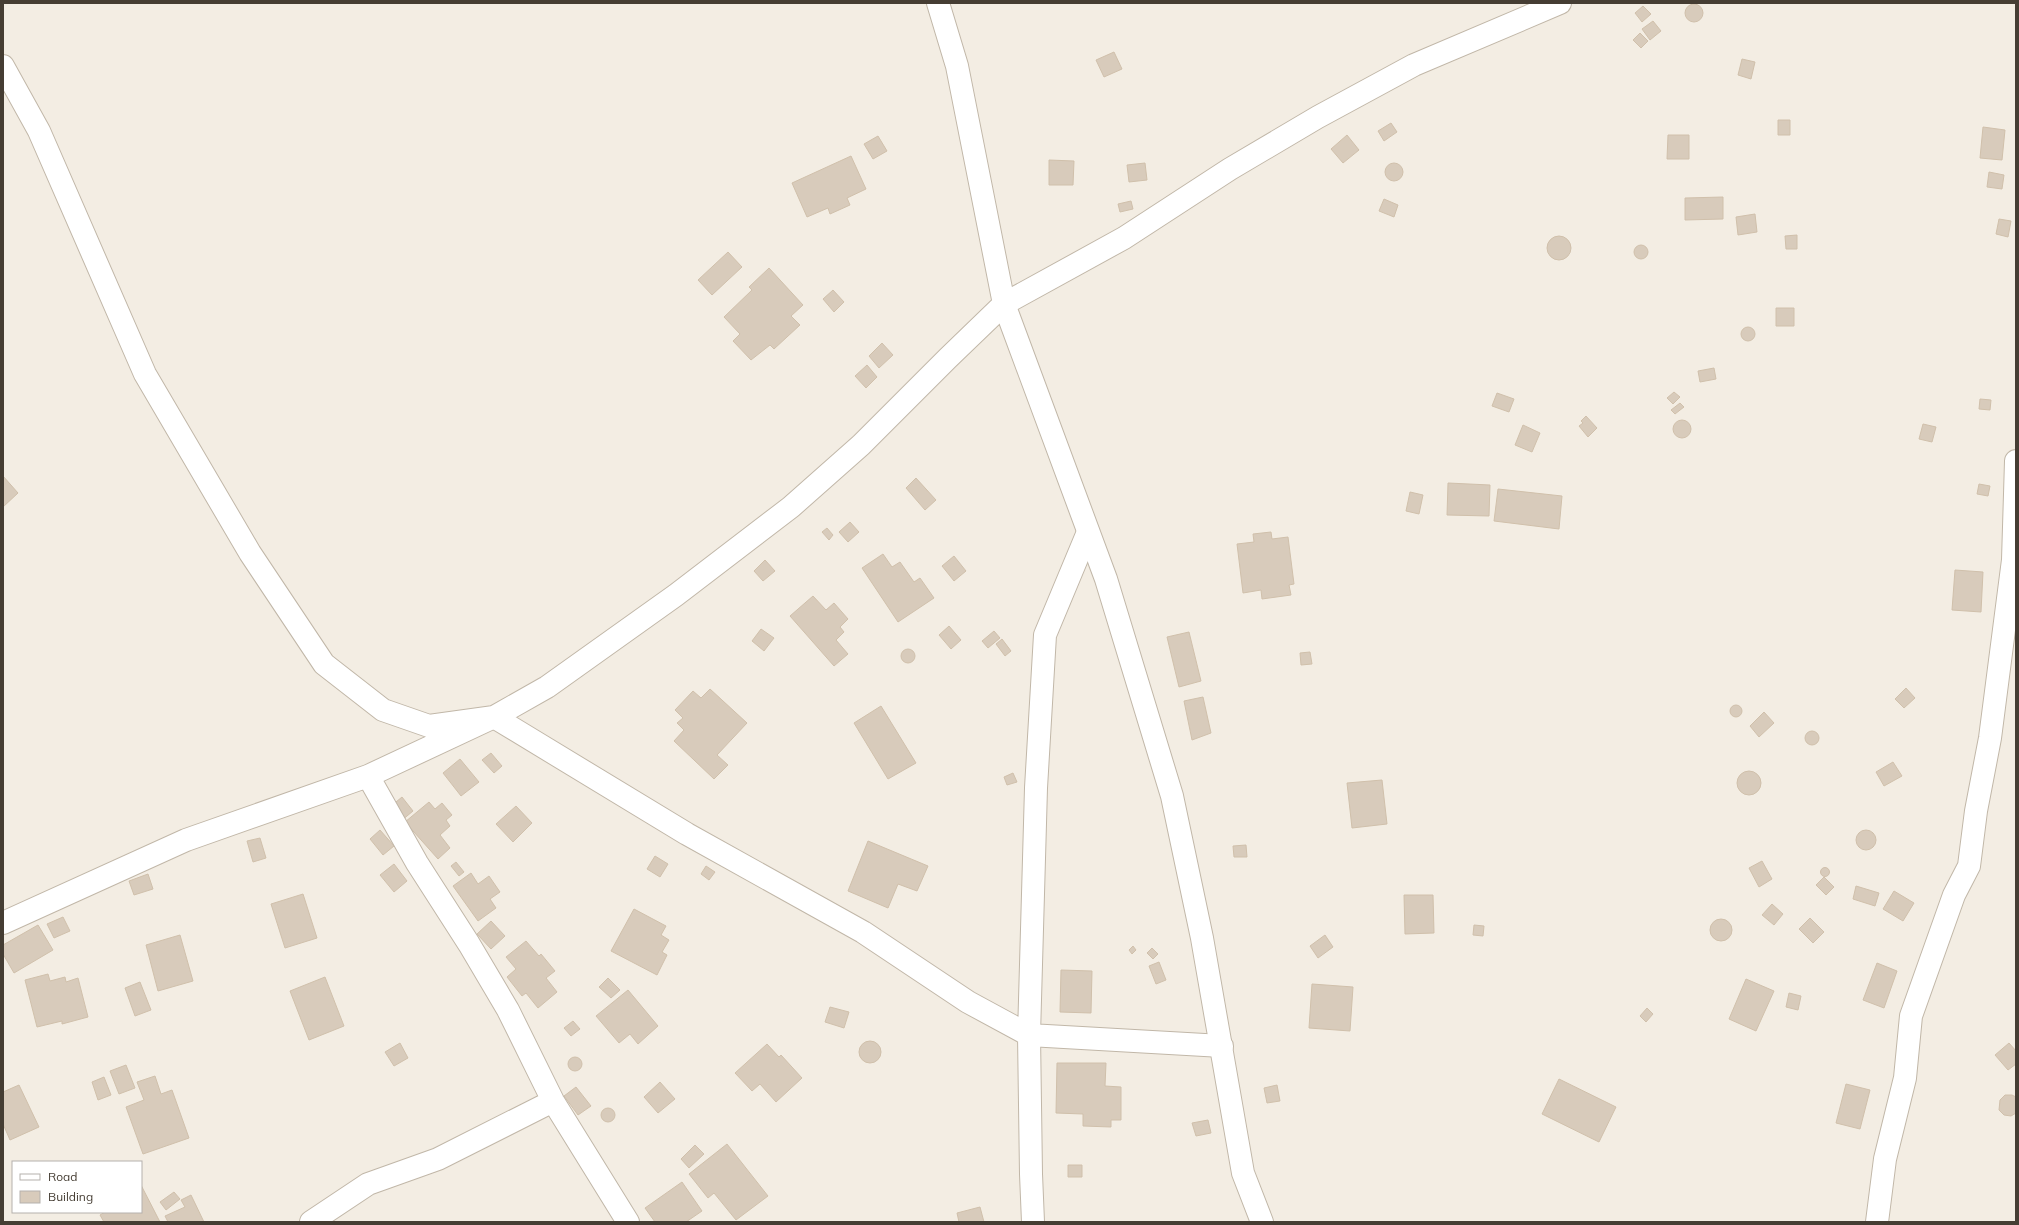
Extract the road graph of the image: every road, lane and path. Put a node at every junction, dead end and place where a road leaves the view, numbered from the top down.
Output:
1 (938, 3) edge
2 (1560, 3) edge
3 (3, 66) edge
4 (1004, 304) junction
5 (2016, 461) edge
6 (1088, 532) junction
7 (494, 717) junction
8 (368, 776) junction
9 (3, 923) edge
10 (1029, 1035) junction
11 (1222, 1046) junction
12 (553, 1101) junction
13 (311, 1222) edge
14 (628, 1222) edge
15 (1034, 1222) edge
16 (1262, 1222) edge
17 (1877, 1222) edge

1 - 4 street
2 - 4 street
3 - 7 street
4 - 6 street
4 - 7 street
5 - 17 street
6 - 10 street
6 - 11 street
7 - 8 street
7 - 10 street
8 - 9 street
8 - 12 street
10 - 11 street
10 - 15 street
11 - 16 street
12 - 13 street
12 - 14 street

